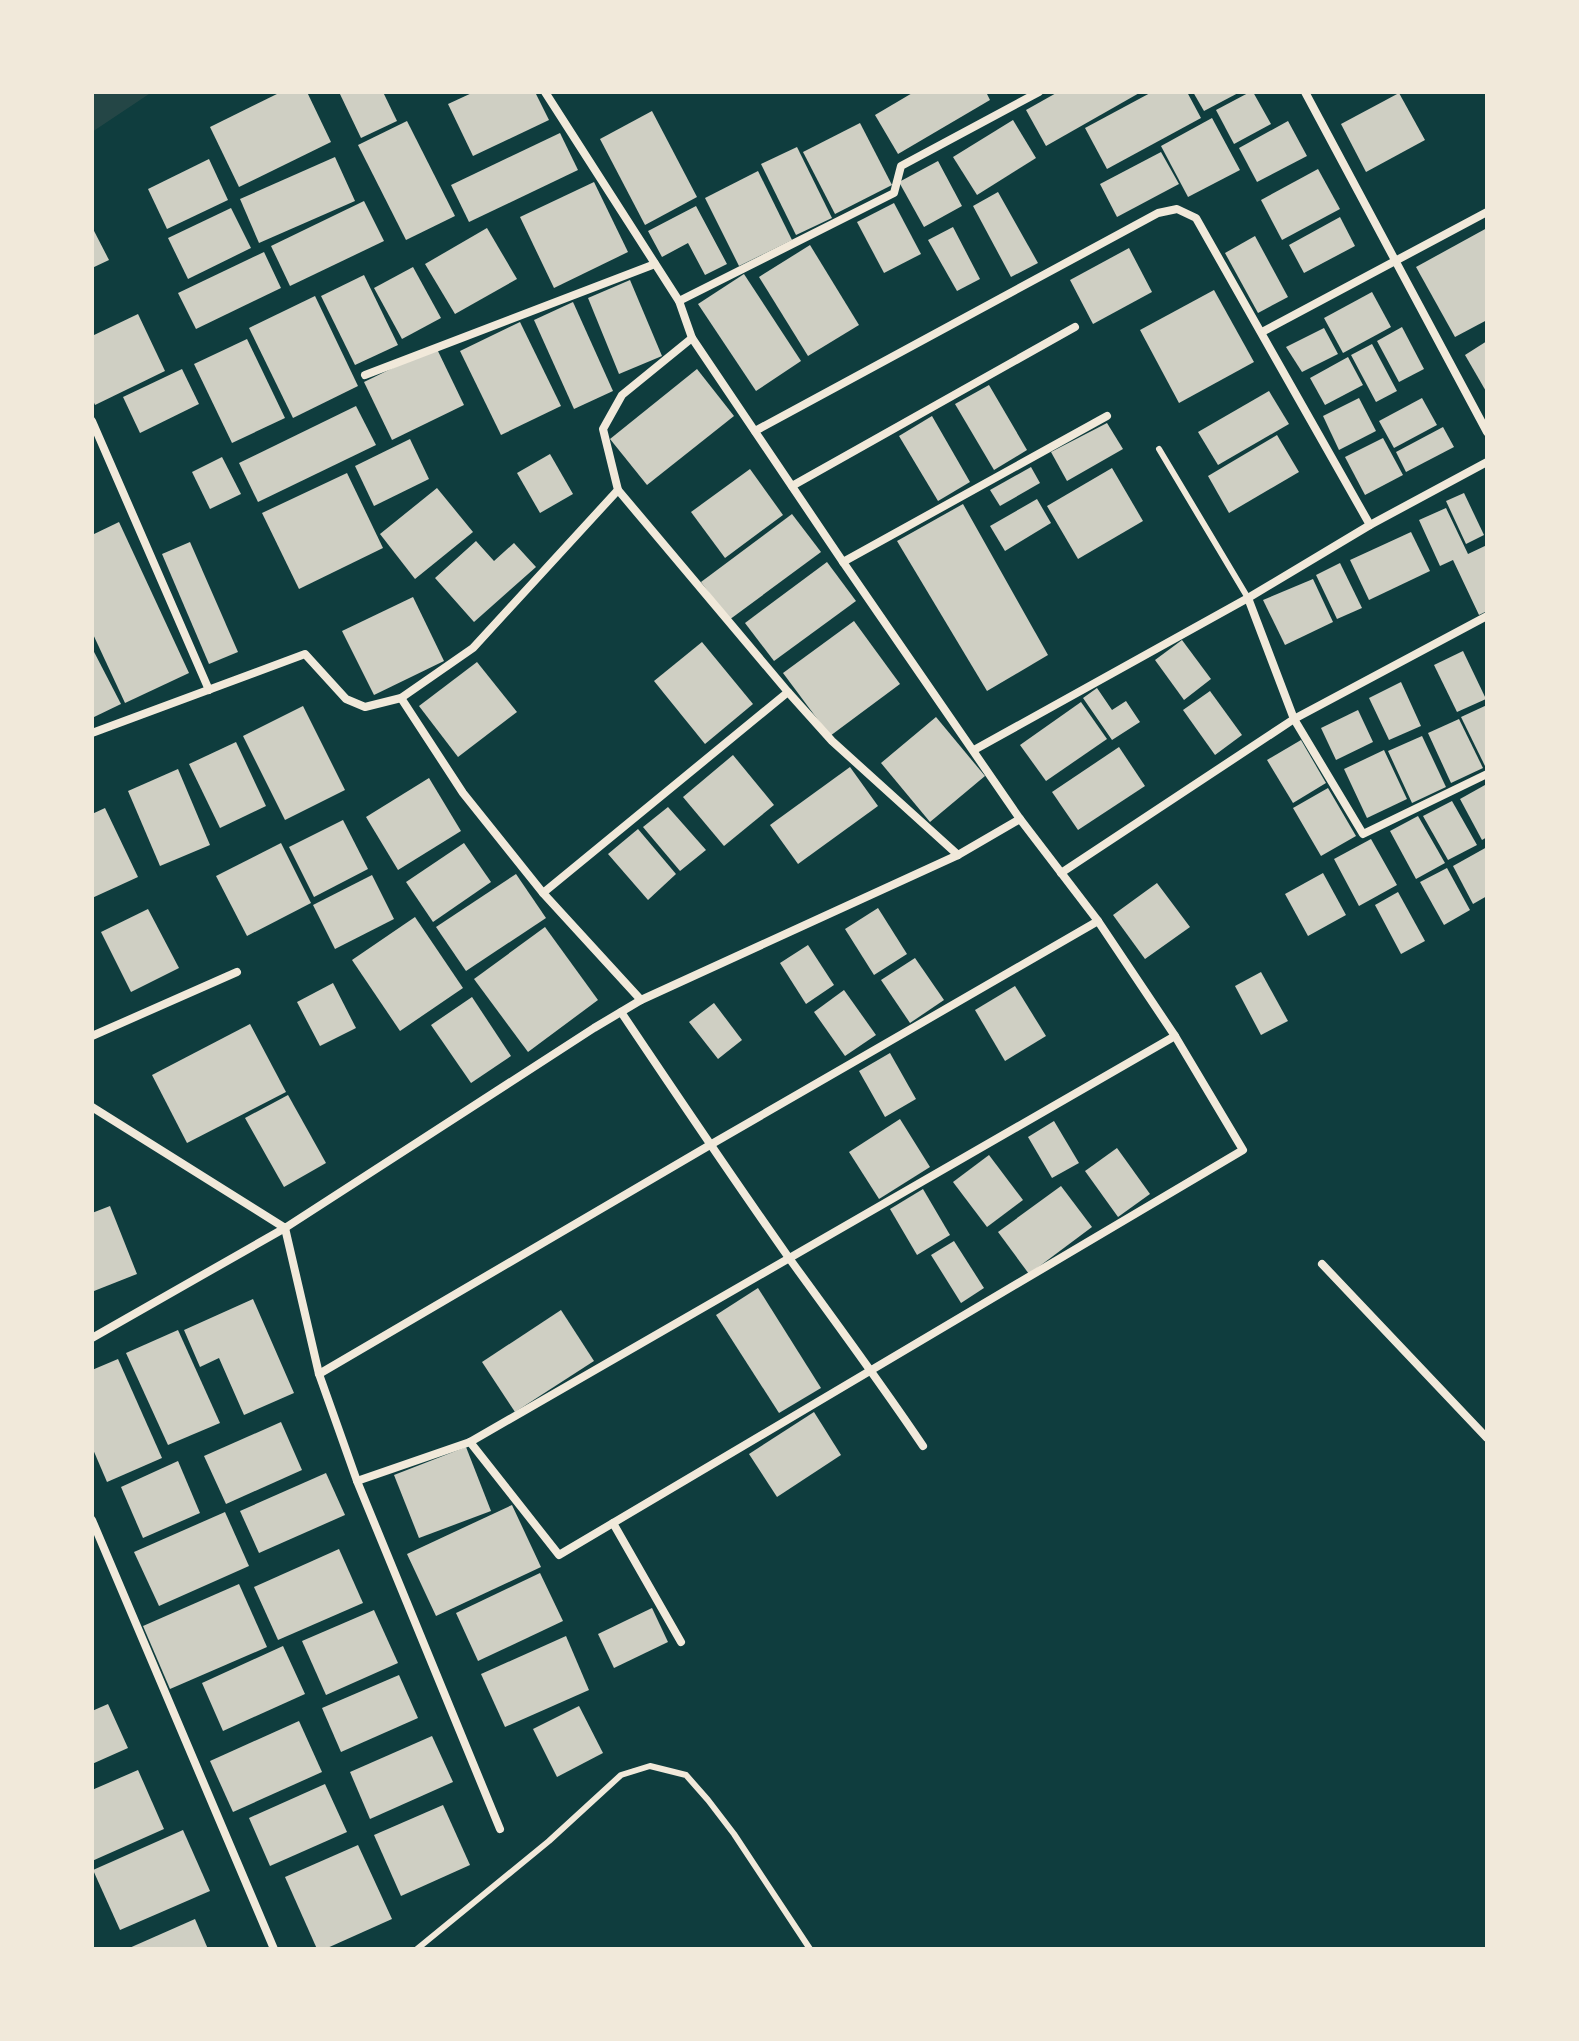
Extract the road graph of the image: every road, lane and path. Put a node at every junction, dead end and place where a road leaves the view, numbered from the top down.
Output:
1 (545, 92) edge
2 (1039, 92) edge
3 (1305, 92) edge
4 (1487, 212) edge
5 (1395, 261) junction
6 (655, 264) junction
7 (679, 301) junction
8 (1075, 327) dead end
9 (1262, 332) junction
10 (692, 338) junction
11 (365, 375) dead end
12 (1107, 416) dead end
13 (92, 421) edge
14 (755, 431) junction
15 (1487, 432) edge
16 (1159, 449) dead end
17 (1487, 462) edge
18 (792, 486) junction
19 (618, 490) junction
20 (1370, 525) junction
21 (843, 562) junction
22 (1248, 598) junction
23 (1487, 616) edge
24 (209, 690) junction
25 (788, 692) junction
26 (401, 698) junction
27 (1294, 719) junction
28 (92, 733) edge
29 (974, 750) junction
30 (1487, 774) edge
31 (1020, 819) junction
32 (958, 855) junction
33 (1061, 873) junction
34 (543, 893) junction
35 (1098, 921) junction
36 (237, 972) dead end
37 (641, 1000) junction
38 (621, 1012) junction
39 (92, 1036) edge
40 (1175, 1036) junction
41 (92, 1107) edge
42 (710, 1145) junction
43 (285, 1228) junction
44 (790, 1259) junction
45 (1322, 1264) dead end
46 (92, 1338) edge
47 (872, 1370) junction
48 (319, 1374) junction
49 (1487, 1438) edge
50 (470, 1442) junction
51 (923, 1446) dead end
52 (357, 1481) junction
53 (92, 1520) edge
54 (613, 1523) junction
55 (681, 1642) dead end
56 (500, 1829) dead end
57 (274, 1949) edge
58 (417, 1949) edge
59 (810, 1949) edge

1 - 6 street
2 - 7 street
3 - 5 street
4 - 5 street
5 - 9 street
5 - 15 street
6 - 7 street
6 - 11 street
7 - 10 street
8 - 18 street
9 - 14 street
9 - 20 street
10 - 14 street
10 - 19 street
12 - 21 street
13 - 24 street
14 - 18 street
16 - 22 lane
17 - 20 street
18 - 21 street
19 - 25 street
19 - 26 street
20 - 22 street
21 - 29 street
22 - 27 street
22 - 29 street
23 - 27 street
24 - 26 street
24 - 28 street
25 - 32 street
25 - 34 street
26 - 34 street
27 - 30 street
27 - 33 street
29 - 31 street
31 - 32 street
31 - 33 street
32 - 37 street
33 - 35 street
34 - 37 street
35 - 40 street
35 - 42 street
36 - 39 street
37 - 38 street
38 - 42 street
38 - 43 street
40 - 44 street
40 - 47 street
41 - 43 street
42 - 44 street
42 - 48 street
43 - 46 street
43 - 48 street
44 - 47 street
44 - 50 street
45 - 49 street
47 - 51 street
47 - 54 street
48 - 52 street
50 - 52 street
50 - 54 street
52 - 56 street
53 - 57 street
54 - 55 street
58 - 59 lane

